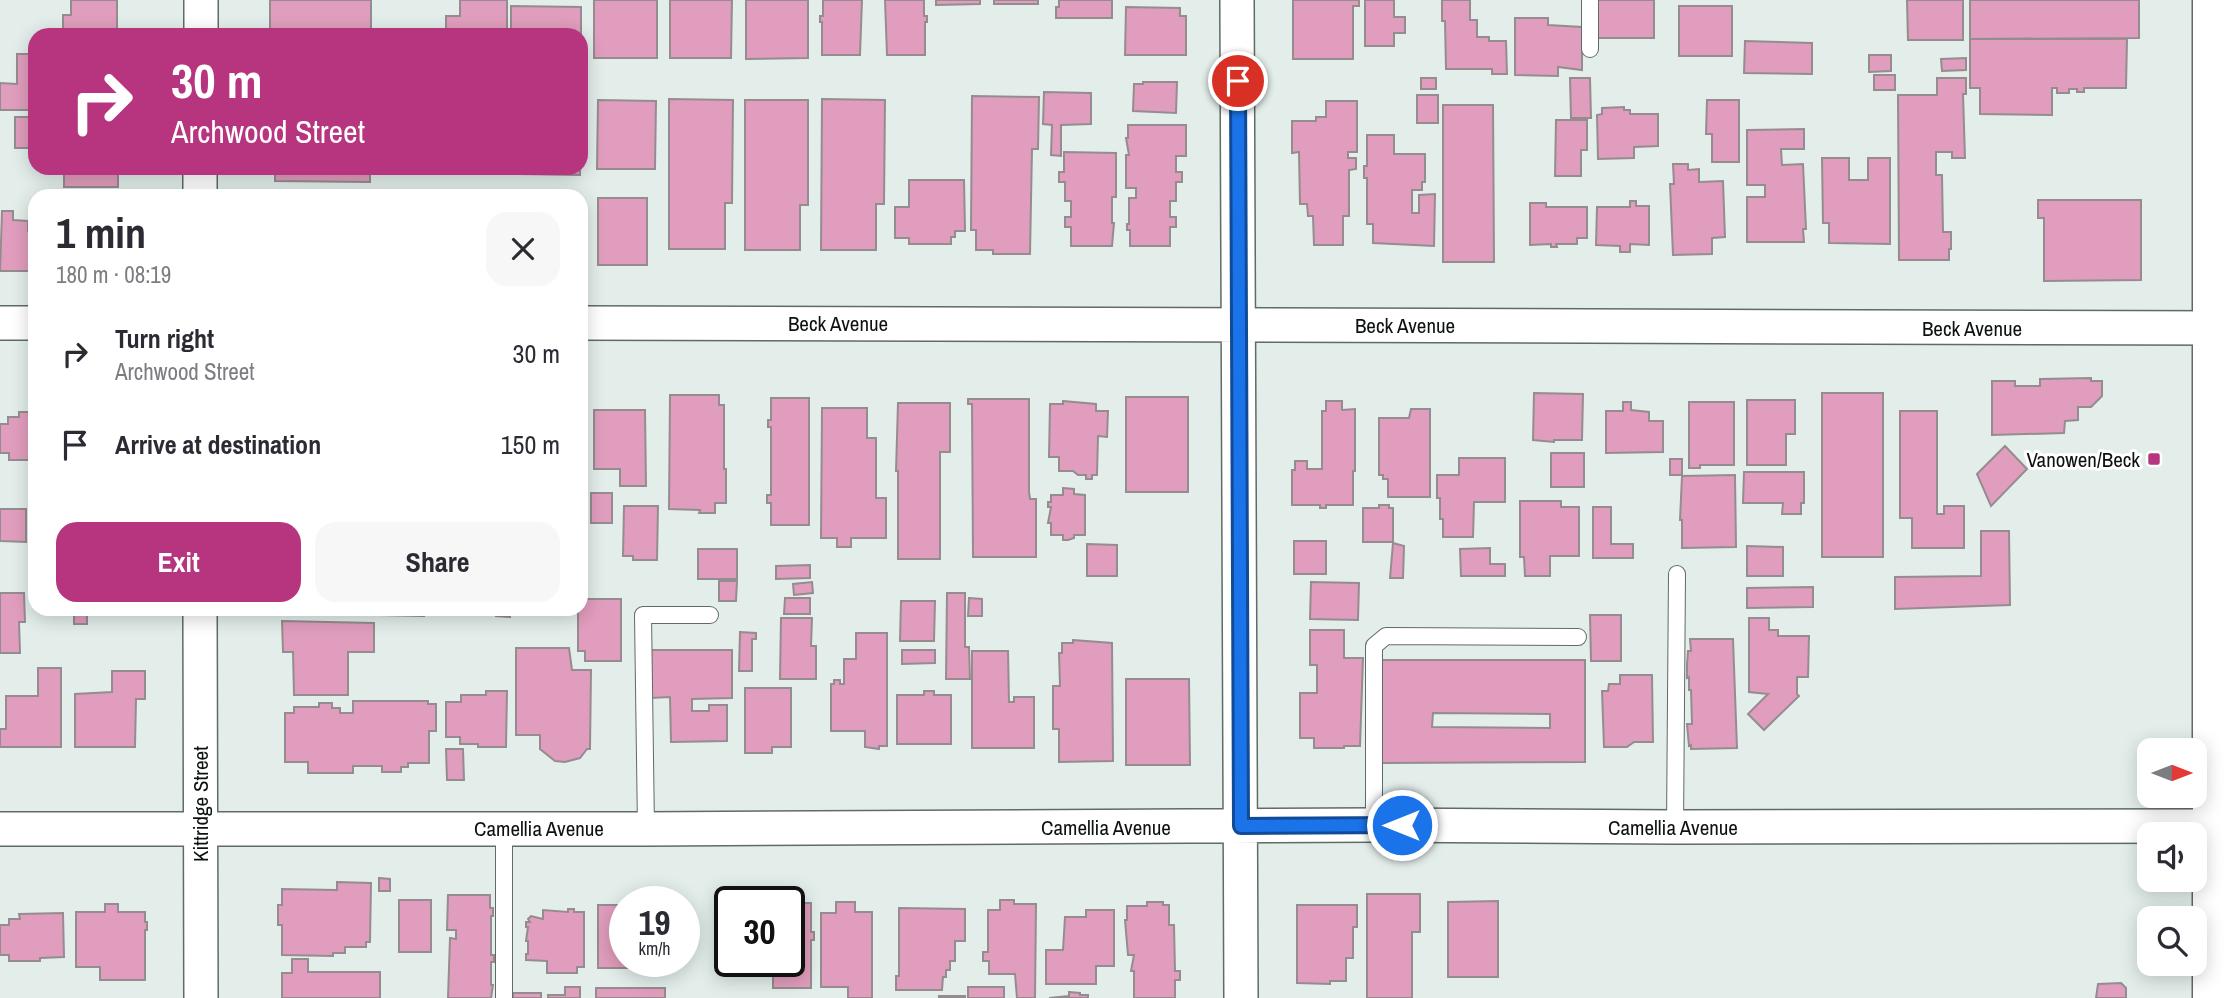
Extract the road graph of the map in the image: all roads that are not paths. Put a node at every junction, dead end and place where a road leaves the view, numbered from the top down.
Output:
1 (201, 0) edge
2 (1237, 0) edge
3 (1590, 0) edge
4 (2212, 0) edge
5 (201, 28) edge
6 (1590, 49) dead end
7 (2220, 99) edge
8 (0, 323) edge
9 (28, 323) edge
10 (588, 323) edge
11 (1239, 324) junction
12 (2220, 328) edge
13 (1677, 574) dead end
14 (710, 615) dead end
15 (200, 616) edge
16 (1578, 637) dead end
17 (2218, 818) edge
18 (1374, 825) junction
19 (1241, 826) junction
20 (1675, 827) junction
21 (0, 828) edge
22 (503, 828) junction
23 (200, 829) junction
24 (646, 829) junction
25 (201, 998) edge
26 (504, 998) edge
27 (1241, 998) edge
28 (2213, 998) edge

1 - 5 street
2 - 11 street
3 - 6 lane
4 - 7 main road
7 - 12 main road
8 - 9 street
10 - 11 street, Beck Avenue
11 - 12 street, Beck Avenue
11 - 19 street
12 - 17 main road
13 - 20 lane
14 - 24 lane
15 - 23 street, Kittridge Street
16 - 18 lane
17 - 20 street, Camellia Avenue
17 - 28 main road
18 - 19 street, Camellia Avenue
18 - 20 street, Camellia Avenue
19 - 24 street, Camellia Avenue
19 - 27 street
21 - 23 street, Camellia Avenue
22 - 23 street, Camellia Avenue
22 - 24 street, Camellia Avenue
22 - 26 lane
23 - 25 street, Kittridge Street

